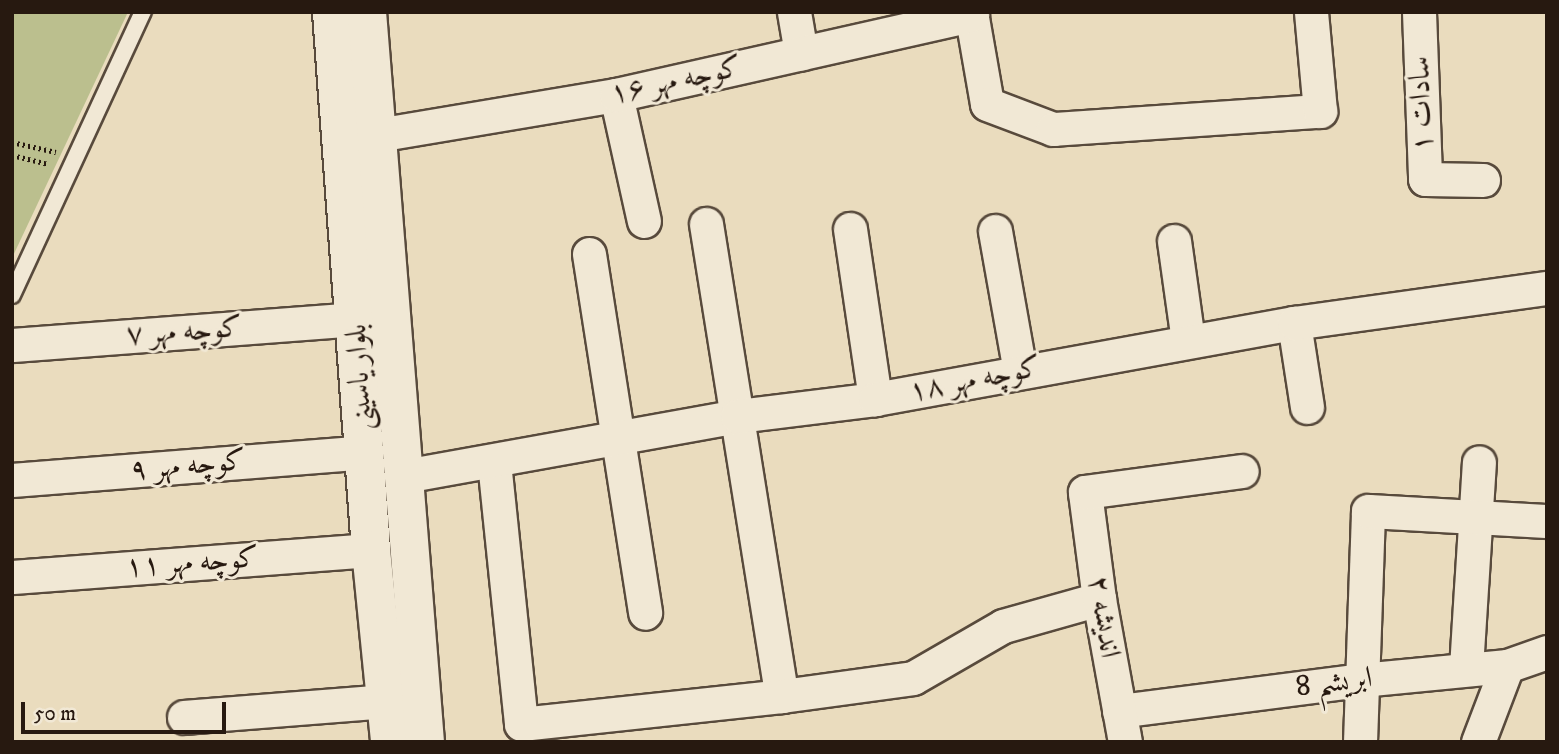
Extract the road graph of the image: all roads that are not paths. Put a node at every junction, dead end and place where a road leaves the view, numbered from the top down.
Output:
1 (143, 12) edge
2 (332, 12) edge
3 (367, 12) edge
4 (794, 12) edge
5 (1311, 12) edge
6 (1419, 12) edge
7 (971, 14) edge
8 (801, 53) junction
9 (616, 95) junction
10 (377, 135) junction
11 (1483, 180) dead end
12 (644, 221) dead end
13 (706, 223) dead end
14 (850, 229) dead end
15 (995, 231) dead end
16 (1174, 241) dead end
17 (589, 254) dead end
18 (1547, 288) edge
19 (12, 295) edge
20 (357, 319) junction
21 (1294, 323) junction
22 (1188, 341) junction
23 (12, 345) edge
24 (1020, 371) junction
25 (875, 399) junction
26 (1307, 407) dead end
27 (737, 416) junction
28 (618, 439) junction
29 (364, 452) junction
30 (494, 462) junction
31 (1479, 462) dead end
32 (1242, 471) dead end
33 (404, 477) junction
34 (12, 480) edge
35 (1473, 518) junction
36 (1547, 521) edge
37 (371, 550) junction
38 (12, 577) edge
39 (1099, 599) junction
40 (645, 613) dead end
41 (1547, 652) edge
42 (1507, 666) junction
43 (1466, 668) junction
44 (1361, 680) junction
45 (782, 696) junction
46 (386, 701) junction
47 (184, 717) dead end
48 (1122, 726) edge
49 (390, 742) edge
50 (425, 742) edge
51 (1360, 742) edge
52 (1478, 742) edge

1 - 19 lane
2 - 20 main road, بلوار یاسینی
3 - 10 main road, بلوار یاسینی
4 - 8 street
5 - 7 street
6 - 11 street, سادات ۱
7 - 8 street, کوچه مهر ۱۶
8 - 9 street, کوچه مهر ۱۶
9 - 10 street, کوچه مهر ۱۶
9 - 12 street
10 - 33 main road, بلوار یاسینی
13 - 27 street
14 - 25 street
15 - 24 street
16 - 22 street
17 - 28 street
18 - 21 street, کوچه مهر ۱۸
20 - 23 street, کوچه مهر ۷
20 - 29 main road, بلوار یاسینی
21 - 22 street, کوچه مهر ۱۸
21 - 26 street
22 - 24 street, کوچه مهر ۱۸
24 - 25 street, کوچه مهر ۱۸
25 - 27 street, کوچه مهر ۱۸
27 - 28 street, کوچه مهر ۱۸
27 - 45 street
28 - 30 street, کوچه مهر ۱۸
28 - 40 street
29 - 34 street, کوچه مهر ۹
29 - 37 main road, بلوار یاسینی
30 - 33 street, کوچه مهر ۱۸
30 - 45 street
31 - 35 street
32 - 39 street, اندیشه ۲
33 - 50 main road, بلوار یاسینی
35 - 36 street
35 - 43 street
35 - 44 street
37 - 38 street, کوچه مهر ۱۱
37 - 46 main road, بلوار یاسینی
39 - 45 street
39 - 48 street, اندیشه ۲
41 - 42 street, ابریشم 8
42 - 43 street, ابریشم 8
42 - 52 street
43 - 44 street, ابریشم 8
44 - 48 street, ابریشم 8
44 - 51 street
46 - 47 street
46 - 49 main road, بلوار یاسینی

